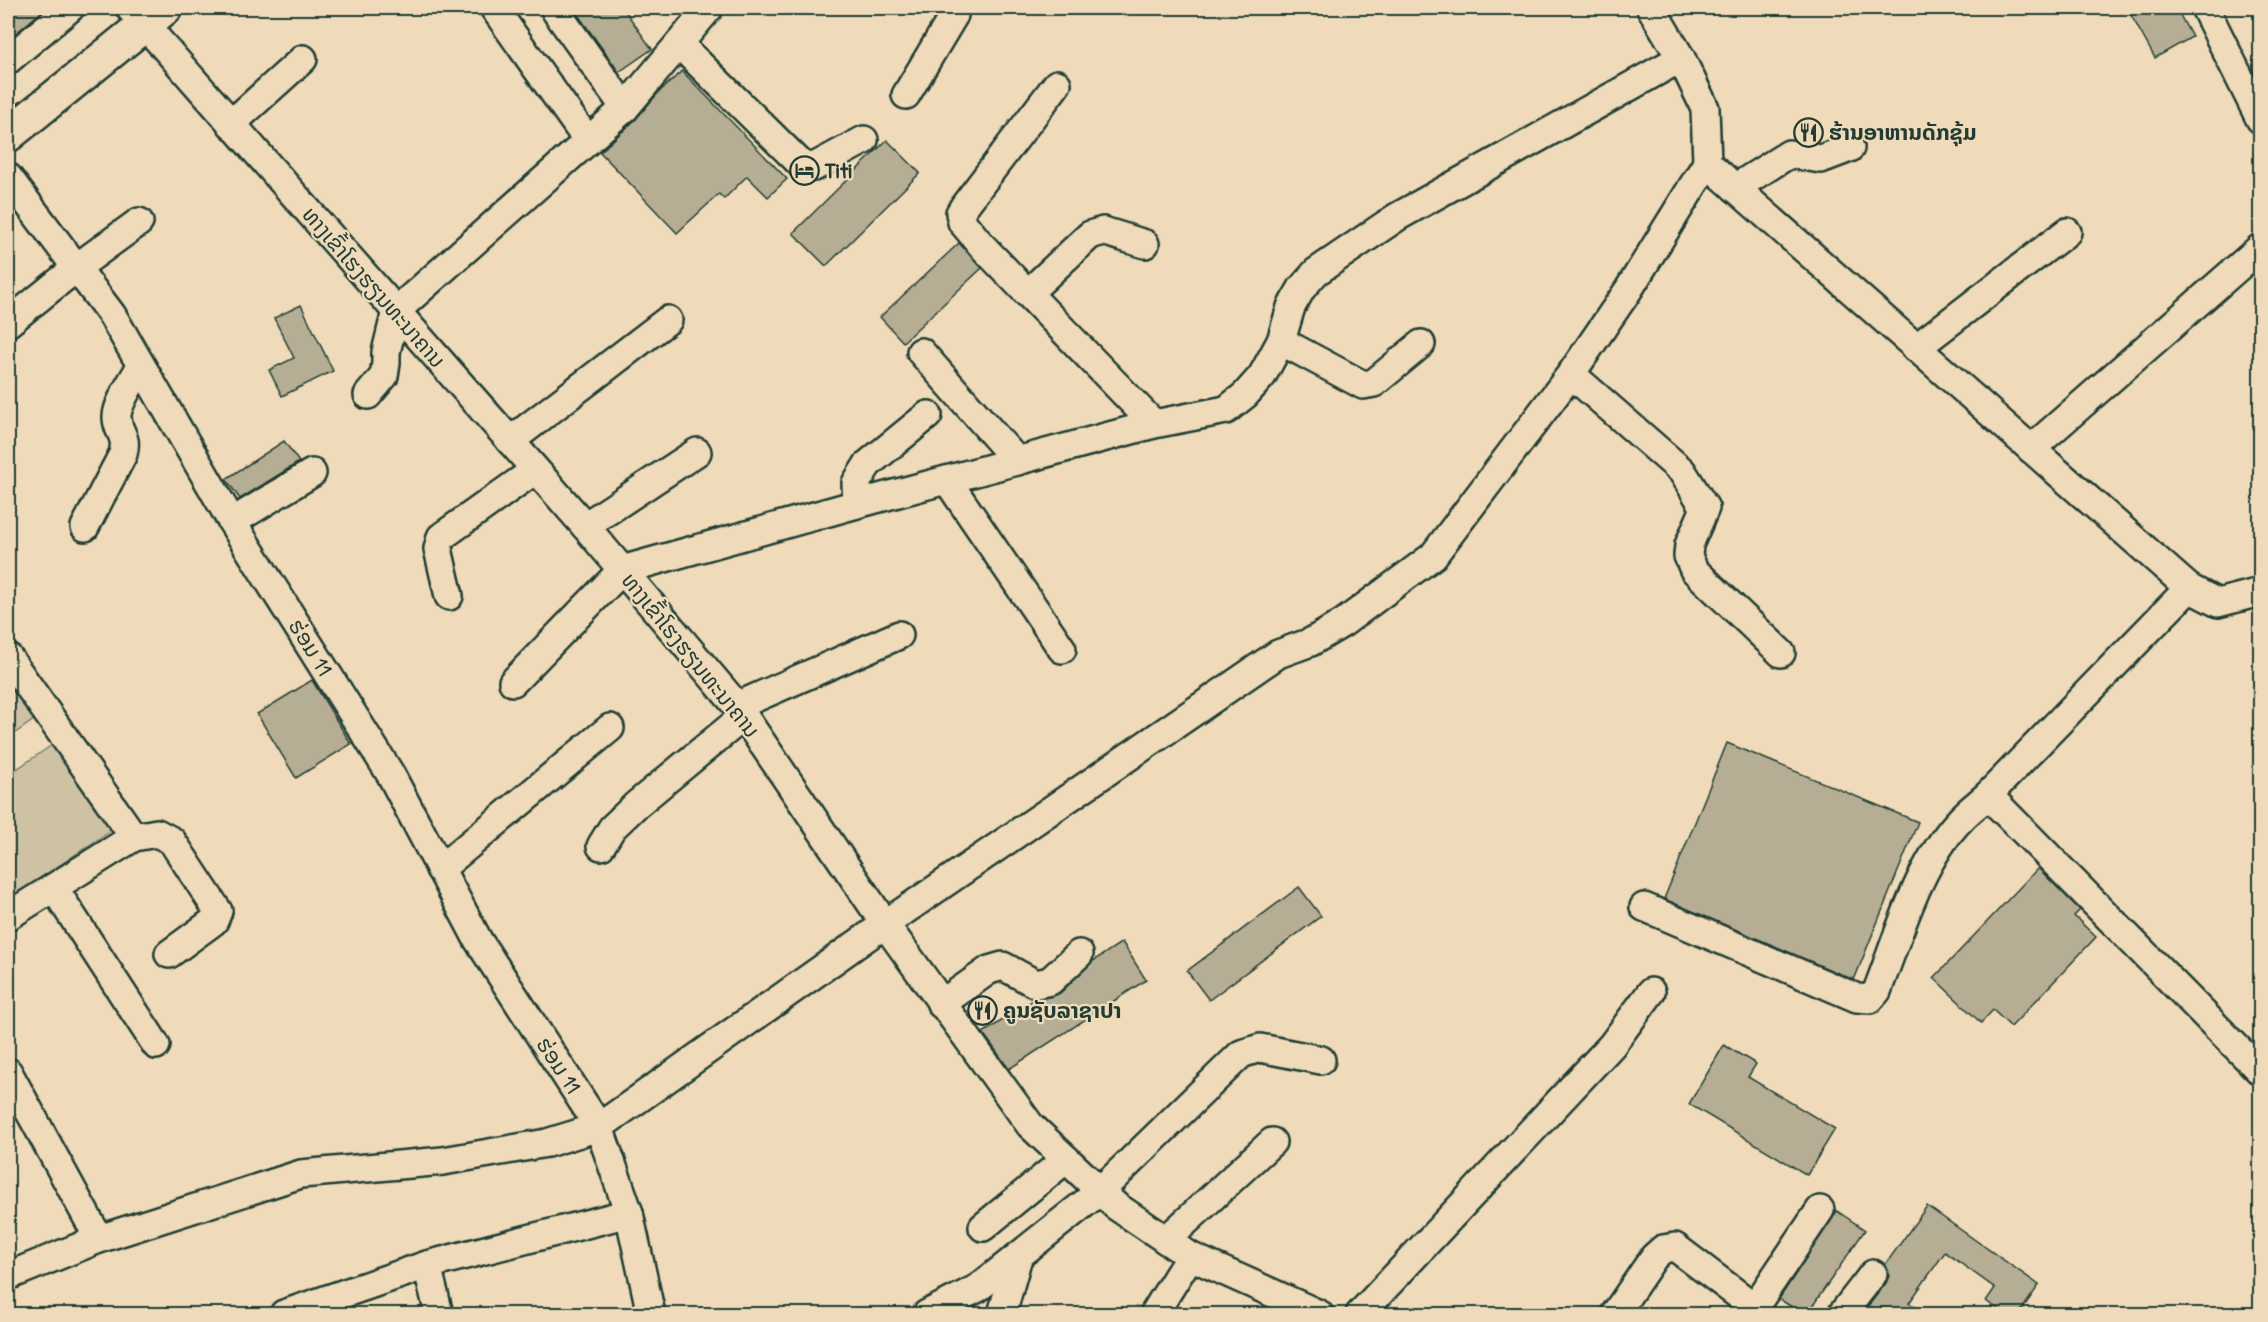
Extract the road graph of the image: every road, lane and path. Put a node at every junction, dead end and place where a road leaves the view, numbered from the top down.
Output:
1 (70, 8) edge
2 (494, 8) edge
3 (709, 8) edge
4 (953, 8) edge
5 (2205, 8) edge
6 (555, 10) dead end
7 (1658, 10) edge
8 (148, 11) edge
9 (679, 44) junction
10 (1681, 58) junction
11 (303, 59) dead end
12 (8, 60) edge
13 (1057, 84) dead end
14 (906, 95) dead end
15 (8, 105) edge
16 (625, 108) junction
17 (2260, 119) edge
18 (231, 124) junction
19 (8, 135) edge
20 (864, 140) dead end
21 (588, 141) junction
22 (1850, 148) dead end
23 (1707, 163) junction
24 (8, 177) edge
25 (1735, 188) junction
26 (139, 222) dead end
27 (2067, 232) dead end
28 (1145, 244) dead end
29 (2260, 248) edge
30 (76, 268) junction
31 (1028, 293) junction
32 (396, 311) junction
33 (668, 320) dead end
34 (8, 323) edge
35 (1281, 341) junction
36 (1421, 344) dead end
37 (1916, 348) junction
38 (921, 352) dead end
39 (141, 366) junction
40 (1571, 374) junction
41 (368, 395) dead end
42 (928, 415) dead end
43 (1154, 424) junction
44 (510, 441) junction
45 (2031, 449) junction
46 (697, 452) dead end
47 (1017, 461) junction
48 (535, 470) junction
49 (312, 473) dead end
50 (947, 480) junction
51 (857, 504) junction
52 (232, 522) junction
53 (585, 526) junction
54 (85, 527) dead end
55 (622, 570) junction
56 (2189, 588) junction
57 (2260, 592) edge
58 (449, 596) dead end
59 (899, 635) dead end
60 (1062, 650) dead end
61 (1781, 653) dead end
62 (8, 657) edge
63 (513, 682) dead end
64 (740, 711) junction
65 (610, 728) dead end
66 (1988, 795) junction
67 (134, 837) junction
68 (601, 846) dead end
69 (440, 869) junction
70 (54, 888) junction
71 (1644, 907) dead end
72 (8, 916) edge
73 (885, 924) junction
74 (169, 954) dead end
75 (1079, 954) dead end
76 (1651, 992) dead end
77 (941, 1004) junction
78 (156, 1045) dead end
79 (1321, 1060) dead end
80 (2260, 1071) edge
81 (8, 1072) edge
82 (599, 1127) junction
83 (1272, 1142) dead end
84 (1066, 1159) junction
85 (1100, 1191) junction
86 (1820, 1210) dead end
87 (629, 1213) junction
88 (983, 1227) dead end
89 (99, 1239) junction
90 (1166, 1240) junction
91 (1190, 1256) junction
92 (1018, 1257) junction
93 (427, 1265) junction
94 (1873, 1274) dead end
95 (8, 1276) edge
96 (1307, 1312) edge
97 (284, 1314) edge
98 (439, 1314) edge
99 (651, 1314) edge
100 (927, 1314) edge
101 (1002, 1314) edge
102 (1154, 1314) edge
103 (1360, 1314) edge
104 (1615, 1314) edge
105 (1842, 1314) edge

1 - 12 street
2 - 21 street
3 - 9 street
4 - 14 street
5 - 17 street
6 - 16 street
7 - 10 street
8 - 15 main road
8 - 18 street, ທາງເຂົ້າໂຮງຮຽນທະນາຄານ
8 - 19 main road
9 - 16 street
9 - 20 street
10 - 23 street
10 - 35 street
11 - 18 street
13 - 31 street
16 - 21 street
18 - 32 street, ທາງເຂົ້າໂຮງຮຽນທະນາຄານ
21 - 32 street
22 - 25 street
23 - 25 street
23 - 40 street
24 - 30 street, ຮ່ອມ 11
25 - 37 street
26 - 30 street
27 - 37 street
28 - 31 street
29 - 45 street
30 - 34 street
30 - 39 street, ຮ່ອມ 11
31 - 43 street
32 - 41 street
32 - 44 street, ທາງເຂົ້າໂຮງຮຽນທະນາຄານ
33 - 44 street
35 - 36 street
35 - 43 street
37 - 45 street
38 - 47 street
39 - 52 street, ຮ່ອມ 11
39 - 54 street
40 - 61 street
40 - 73 street
42 - 51 street
43 - 47 street
44 - 48 street, ທາງເຂົ້າໂຮງຮຽນທະນາຄານ
45 - 56 street
46 - 53 street
47 - 50 street
48 - 53 street, ທາງເຂົ້າໂຮງຮຽນທະນາຄານ
48 - 58 street
49 - 52 street
50 - 51 street
50 - 60 street
51 - 55 street
52 - 69 street, ຮ່ອມ 11
53 - 55 street, ທາງເຂົ້າໂຮງຮຽນທະນາຄານ
55 - 63 street
55 - 64 street, ທາງເຂົ້າໂຮງຮຽນທະນາຄານ
56 - 57 street
56 - 66 street
59 - 64 street
62 - 67 street
64 - 68 street
64 - 73 street, ທາງເຂົ້າໂຮງຮຽນທະນາຄານ
65 - 69 street
66 - 71 street
66 - 80 street
67 - 70 street
67 - 74 street
69 - 82 street, ຮ່ອມ 11
70 - 72 street
70 - 78 street
73 - 77 street, ທາງເຂົ້າໂຮງຮຽນທະນາຄານ
73 - 82 street
75 - 77 street
76 - 103 street
77 - 84 street, ທາງເຂົ້າໂຮງຮຽນທະນາຄານ
79 - 85 street
81 - 89 street
82 - 87 street, ຮ່ອມ 11
82 - 89 street
83 - 90 street
84 - 85 street, ທາງເຂົ້າໂຮງຮຽນທະນາຄານ
84 - 88 street
85 - 90 street, ທາງເຂົ້າໂຮງຮຽນທະນາຄານ
85 - 92 street
86 - 104 street
87 - 93 street
87 - 99 street, ຮ່ອມ 11
89 - 95 street
90 - 91 street, ທາງເຂົ້າໂຮງຮຽນທະນາຄານ
91 - 96 street, ທາງເຂົ້າໂຮງຮຽນທະນາຄານ
91 - 102 street
92 - 100 street
92 - 101 street
93 - 97 street
93 - 98 street
94 - 105 street

